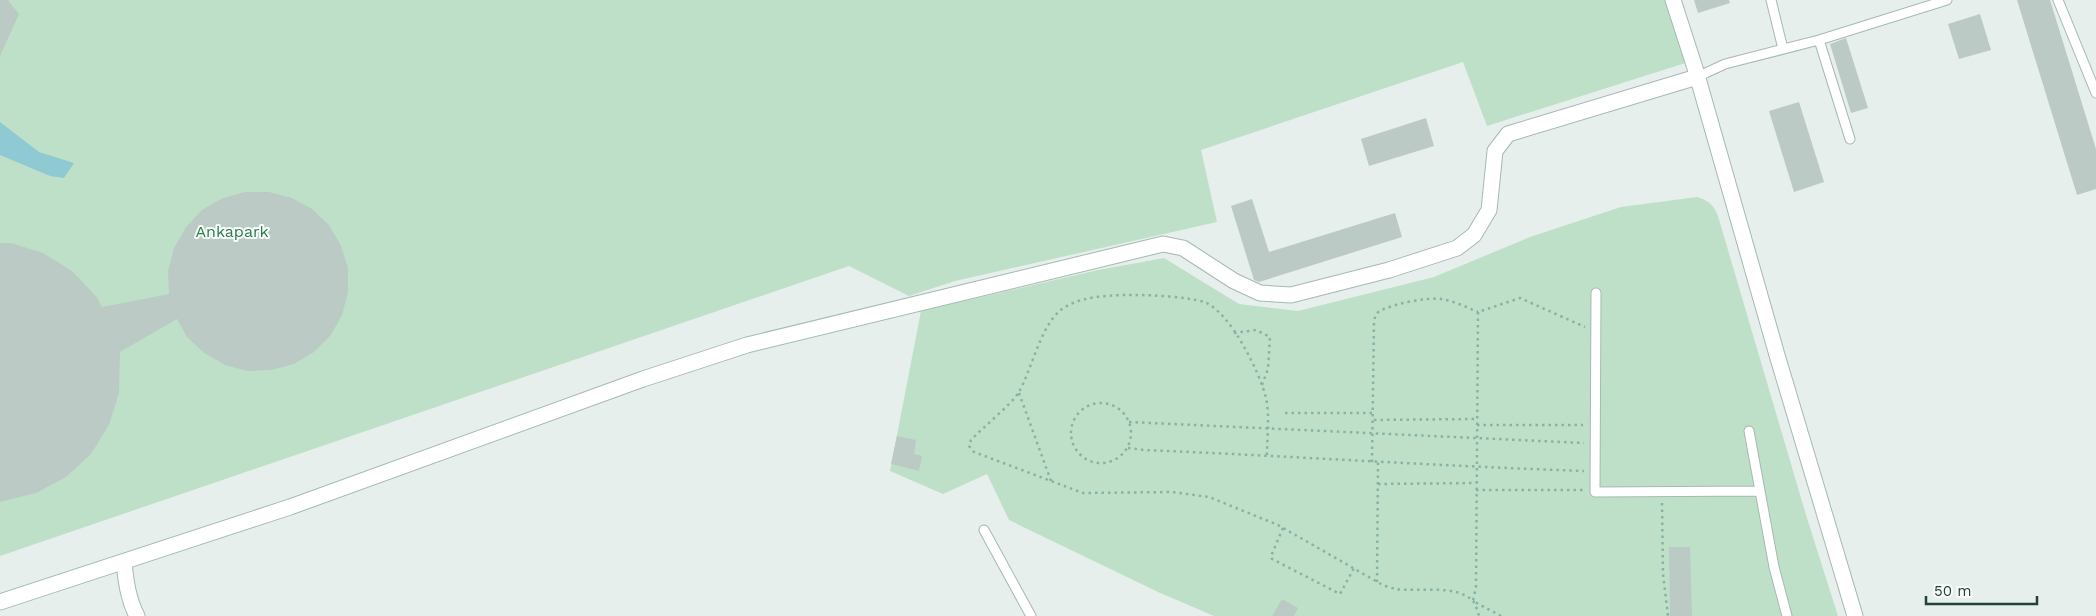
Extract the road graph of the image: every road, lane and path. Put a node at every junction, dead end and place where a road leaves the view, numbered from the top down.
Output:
1 (1673, 0) edge
2 (1771, 0) edge
3 (1948, 0) edge
4 (2058, 0) edge
5 (1819, 40) junction
6 (1783, 49) junction
7 (1697, 77) junction
8 (2096, 93) edge
9 (1850, 139) dead end
10 (1596, 293) dead end
11 (1478, 312) junction
12 (1596, 332) junction
13 (1234, 333) junction
14 (1262, 385) junction
15 (1019, 392) junction
16 (1285, 413) dead end
17 (1374, 413) junction
18 (1477, 419) junction
19 (1374, 420) junction
20 (1129, 422) junction
21 (1477, 425) junction
22 (1595, 425) junction
23 (1267, 429) junction
24 (1749, 431) dead end
25 (1374, 434) junction
26 (1477, 439) junction
27 (1595, 444) junction
28 (1128, 448) junction
29 (1267, 455) junction
30 (1372, 462) junction
31 (1378, 462) junction
32 (1476, 468) junction
33 (1595, 472) junction
34 (1051, 481) junction
35 (1476, 483) junction
36 (1378, 484) junction
37 (1476, 490) junction
38 (1595, 490) junction
39 (1759, 491) junction
40 (1662, 493) junction
41 (1283, 528) junction
42 (984, 530) dead end
43 (124, 563) junction
44 (1354, 568) junction
45 (1377, 582) junction
46 (0, 602) edge
47 (1473, 602) junction
48 (137, 616) edge
49 (1031, 616) edge
50 (1479, 616) edge
51 (1501, 616) edge
52 (1668, 616) edge
53 (1787, 616) edge
54 (1855, 616) edge

1 - 7 street
2 - 6 lane
3 - 5 lane
4 - 8 lane
5 - 6 lane
5 - 9 lane
6 - 7 lane
7 - 43 street
7 - 54 street
10 - 12 lane
11 - 12 path
11 - 17 path
11 - 18 path
12 - 22 lane
13 - 14 path
13 - 14 path
13 - 15 path
14 - 23 path
15 - 34 path
15 - 34 path
16 - 17 path
17 - 19 path
18 - 19 path
18 - 21 path
19 - 25 path
20 - 23 path
20 - 28 path
20 - 28 path
21 - 22 path
21 - 26 path
22 - 27 lane
23 - 25 path
23 - 29 path
24 - 39 lane
25 - 26 path
25 - 30 path
26 - 27 path
26 - 32 path
27 - 33 lane
28 - 29 path
29 - 30 path
30 - 31 path
31 - 32 path
31 - 36 path
32 - 33 path
32 - 35 path
33 - 38 lane
34 - 41 path
35 - 36 path
35 - 37 path
36 - 45 path
37 - 38 path
37 - 47 path
38 - 40 lane
39 - 40 lane
39 - 53 lane
40 - 52 path
41 - 44 path
41 - 44 path
42 - 49 lane
43 - 46 street
43 - 48 street
44 - 45 path
45 - 47 path
47 - 50 path
47 - 51 path

